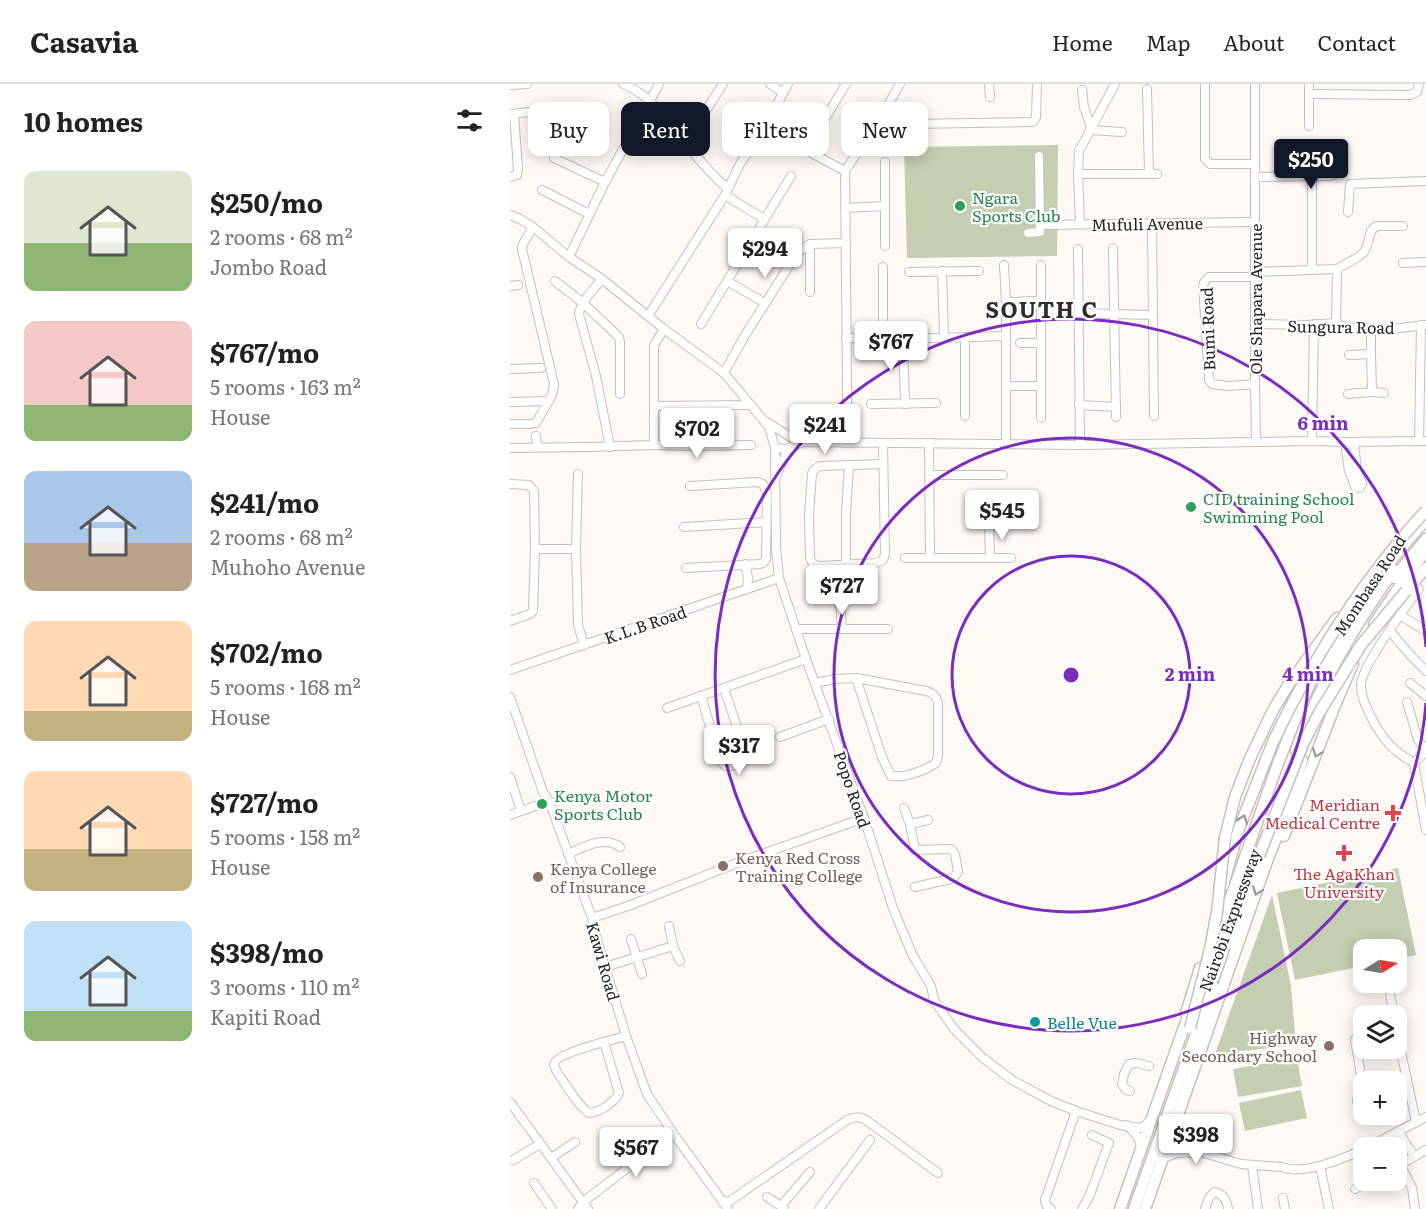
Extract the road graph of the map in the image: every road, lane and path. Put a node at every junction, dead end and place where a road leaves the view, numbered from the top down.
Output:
1 (527, 84) edge
2 (623, 84) edge
3 (659, 84) edge
4 (723, 84) edge
5 (770, 84) edge
6 (788, 84) edge
7 (846, 84) edge
8 (900, 84) edge
9 (989, 84) edge
10 (1036, 84) edge
11 (1114, 84) edge
12 (1205, 84) edge
13 (1255, 84) edge
14 (1309, 84) edge
15 (1419, 84) edge
16 (510, 85) edge
17 (1147, 89) dead end
18 (1082, 90) dead end
19 (783, 93) junction
20 (1309, 94) junction
21 (990, 97) dead end
22 (650, 100) junction
23 (778, 102) edge
24 (889, 102) edge
25 (710, 104) edge
26 (528, 112) edge
27 (829, 112) edge
28 (512, 114) edge
29 (928, 124) edge
30 (1309, 126) dead end
31 (1090, 129) junction
32 (1122, 132) dead end
33 (697, 156) edge
34 (745, 156) edge
35 (817, 156) edge
36 (855, 156) edge
37 (1039, 156) dead end
38 (554, 158) dead end
39 (1341, 158) dead end
40 (885, 162) dead end
41 (1255, 164) junction
42 (845, 171) junction
43 (1078, 174) junction
44 (791, 176) dead end
45 (510, 177) edge
46 (1255, 177) junction
47 (1312, 177) junction
48 (1426, 181) edge
49 (605, 182) junction
50 (542, 190) dead end
51 (726, 192) junction
52 (885, 206) junction
53 (845, 208) junction
54 (1348, 212) dead end
55 (589, 214) junction
56 (510, 215) edge
57 (764, 219) junction
58 (1152, 222) junction
59 (1255, 222) junction
60 (1080, 224) junction
61 (1040, 225) junction
62 (1403, 226) dead end
63 (533, 227) junction
64 (1028, 233) dead end
65 (846, 243) junction
66 (810, 244) junction
67 (885, 246) dead end
68 (1113, 248) dead end
69 (1078, 249) dead end
70 (569, 257) junction
71 (1426, 262) edge
72 (1403, 263) dead end
73 (1004, 265) dead end
74 (1041, 265) dead end
75 (883, 267) dead end
76 (1336, 269) junction
77 (1312, 270) junction
78 (942, 271) junction
79 (979, 271) dead end
80 (909, 272) dead end
81 (1255, 274) junction
82 (602, 279) junction
83 (555, 281) dead end
84 (727, 281) junction
85 (810, 292) dead end
86 (1041, 301) junction
87 (1006, 302) junction
88 (583, 303) junction
89 (765, 303) junction
90 (1078, 313) junction
91 (1114, 314) junction
92 (1152, 315) junction
93 (648, 316) junction
94 (1336, 323) junction
95 (701, 324) dead end
96 (1255, 324) junction
97 (1314, 324) junction
98 (1423, 325) edge
99 (664, 329) junction
100 (1371, 329) junction
101 (1006, 336) junction
102 (944, 337) junction
103 (965, 337) junction
104 (846, 338) junction
105 (882, 338) junction
106 (903, 339) junction
107 (1020, 343) dead end
108 (1041, 343) junction
109 (1371, 354) junction
110 (1349, 355) dead end
111 (541, 368) dead end
112 (510, 369) edge
113 (724, 373) junction
114 (1255, 384) junction
115 (1006, 386) junction
116 (1041, 386) junction
117 (1372, 392) junction
118 (1384, 393) dead end
119 (620, 394) dead end
120 (1348, 394) dead end
121 (549, 400) junction
122 (510, 402) edge
123 (871, 404) dead end
124 (905, 404) junction
125 (936, 404) dead end
126 (751, 405) junction
127 (1079, 405) junction
128 (655, 406) junction
129 (1116, 407) junction
130 (965, 416) dead end
131 (1154, 416) dead end
132 (1116, 417) dead end
133 (1041, 418) dead end
134 (765, 422) junction
135 (510, 424) edge
136 (536, 436) dead end
137 (1312, 441) junction
138 (1422, 441) edge
139 (1256, 442) junction
140 (1349, 442) junction
141 (798, 443) junction
142 (847, 443) junction
143 (883, 443) junction
144 (929, 443) junction
145 (1006, 443) junction
146 (654, 445) junction
147 (751, 445) dead end
148 (775, 445) junction
149 (1080, 445) junction
150 (510, 447) edge
151 (537, 447) junction
152 (610, 447) junction
153 (883, 464) junction
154 (849, 465) junction
155 (578, 474) dead end
156 (929, 475) junction
157 (1003, 475) dead end
158 (775, 478) junction
159 (1357, 481) dead end
160 (510, 484) edge
161 (690, 486) dead end
162 (1426, 506) edge
163 (1426, 511) edge
164 (1426, 520) edge
165 (766, 522) junction
166 (989, 524) dead end
167 (684, 527) dead end
168 (1426, 530) edge
169 (1426, 539) edge
170 (535, 549) junction
171 (576, 549) junction
172 (1426, 551) edge
173 (906, 558) dead end
174 (930, 558) junction
175 (990, 558) junction
176 (1011, 558) dead end
177 (746, 564) junction
178 (846, 564) junction
179 (686, 568) dead end
180 (1426, 568) edge
181 (779, 578) junction
182 (747, 589) junction
183 (1419, 589) dead end
184 (1362, 592) junction
185 (840, 603) dead end
186 (1400, 615) junction
187 (510, 621) edge
188 (842, 628) junction
189 (796, 629) junction
190 (888, 629) dead end
191 (1390, 631) junction
192 (1426, 631) edge
193 (584, 645) junction
194 (806, 659) junction
195 (510, 670) edge
196 (1426, 671) edge
197 (856, 678) junction
198 (815, 683) junction
199 (1410, 683) dead end
200 (724, 688) junction
201 (510, 696) edge
202 (700, 696) junction
203 (1426, 696) edge
204 (1407, 702) dead end
205 (667, 708) dead end
206 (828, 719) junction
207 (780, 737) dead end
208 (1426, 751) edge
209 (1414, 763) junction
210 (510, 777) edge
211 (549, 801) junction
212 (903, 808) dead end
213 (521, 811) junction
214 (510, 815) edge
215 (864, 818) junction
216 (928, 820) dead end
217 (910, 824) junction
218 (1426, 830) edge
219 (620, 847) dead end
220 (568, 854) junction
221 (1262, 860) junction
222 (915, 887) dead end
223 (592, 918) junction
224 (669, 926) dead end
225 (631, 939) dead end
226 (673, 946) junction
227 (637, 957) junction
228 (680, 961) dead end
229 (605, 967) junction
230 (642, 974) dead end
231 (1190, 1028) junction
232 (626, 1036) junction
233 (1181, 1037) junction
234 (604, 1042) junction
235 (1403, 1059) edge
236 (1149, 1066) dead end
237 (1130, 1091) dead end
238 (510, 1102) edge
239 (1076, 1111) junction
240 (1154, 1112) junction
241 (1426, 1117) edge
242 (1416, 1122) junction
243 (1174, 1124) junction
244 (1126, 1125) junction
245 (1398, 1131) junction
246 (673, 1133) junction
247 (1092, 1135) dead end
248 (1386, 1137) edge
249 (870, 1140) dead end
250 (575, 1142) dead end
251 (540, 1144) junction
252 (1426, 1150) edge
253 (1141, 1152) junction
254 (1353, 1154) edge
255 (1202, 1155) junction
256 (1414, 1156) junction
257 (551, 1158) junction
258 (513, 1160) dead end
259 (1161, 1160) junction
260 (1407, 1160) edge
261 (1320, 1166) junction
262 (1252, 1168) junction
263 (810, 1172) dead end
264 (938, 1173) dead end
265 (1407, 1180) edge
266 (534, 1183) dead end
267 (767, 1197) dead end
268 (1282, 1198) dead end
269 (722, 1202) junction
270 (580, 1205) edge
271 (1206, 1206) edge
272 (783, 1208) edge
273 (552, 1209) edge
274 (588, 1209) edge
275 (728, 1209) edge
276 (819, 1209) edge
277 (1051, 1209) edge
278 (1082, 1209) edge
279 (1120, 1209) edge
280 (1128, 1209) edge
281 (1134, 1209) edge
282 (1145, 1209) edge
283 (1228, 1209) edge
284 (1258, 1209) edge
285 (1285, 1209) edge
286 (1329, 1209) edge
287 (1415, 1209) edge

1 - 16 street
2 - 22 street
3 - 22 street
4 - 25 street
5 - 19 street
6 - 19 street
7 - 27 street
8 - 24 street
9 - 21 street
10 - 29 street
11 - 31 street
12 - 41 street
13 - 41 street, Ole Shapara Avenue
14 - 20 street
15 - 20 street
17 - 43 street
18 - 31 street
19 - 23 street
20 - 30 street
22 - 49 street
26 - 28 street
28 - 45 street
31 - 32 street
31 - 43 street
33 - 51 street
34 - 51 street
35 - 42 street
36 - 42 street
37 - 61 street
38 - 49 street
39 - 47 street
40 - 52 street
41 - 46 street, Ole Shapara Avenue
42 - 53 street
43 - 60 street
44 - 57 street
46 - 47 street
46 - 59 street, Ole Shapara Avenue
47 - 77 street
48 - 54 street
49 - 55 street
50 - 55 street
51 - 57 street
51 - 93 street
52 - 53 street
52 - 67 street
53 - 65 street
55 - 70 street
56 - 63 street
57 - 84 street
58 - 59 street, Mufuli Avenue
58 - 60 street, Mufuli Avenue
58 - 92 street
59 - 81 street, Ole Shapara Avenue
60 - 61 street, Mufuli Avenue
61 - 64 street
62 - 76 street
63 - 70 street
63 - 121 street
65 - 66 street
65 - 104 street
66 - 85 street
66 - 89 street
68 - 91 street
69 - 90 street
70 - 82 street
71 - 72 street
73 - 87 street
74 - 86 street
75 - 105 street
76 - 77 street
76 - 94 street
77 - 81 street
78 - 79 street
78 - 80 street
78 - 102 street
81 - 96 street, Ole Shapara Avenue
81 - 114 street, Bumi Road
82 - 88 street
82 - 93 street
83 - 88 street
84 - 89 street
84 - 95 street
86 - 87 street
86 - 108 street
87 - 101 street
88 - 119 street
88 - 152 street
89 - 113 street
90 - 91 street
90 - 127 street
91 - 92 street
91 - 129 street
92 - 131 street
93 - 99 street
94 - 97 street, Sungura Road
94 - 100 street, Sungura Road
96 - 97 street, Sungura Road
96 - 114 street, Ole Shapara Avenue
97 - 137 street
98 - 100 street, Sungura Road
98 - 138 street
99 - 113 street
99 - 128 street
100 - 109 street
101 - 103 street
101 - 115 street
102 - 103 street
102 - 106 street
103 - 130 street
104 - 105 street
104 - 142 street
105 - 106 street
106 - 124 street
107 - 108 street
108 - 116 street
109 - 110 street
109 - 117 street
111 - 112 street
113 - 126 street
114 - 139 street, Ole Shapara Avenue
115 - 116 street
115 - 145 street
116 - 133 street
117 - 118 street
117 - 120 street
121 - 122 street
121 - 135 street
123 - 124 street
124 - 125 street
126 - 128 street
126 - 134 street
127 - 129 street
127 - 149 street
128 - 146 street
129 - 132 street
134 - 141 street
134 - 148 street
136 - 151 street
137 - 139 street
137 - 140 street
138 - 140 street
139 - 149 street
140 - 159 street
141 - 142 street
141 - 148 street
141 - 158 street
142 - 143 street
143 - 144 street
143 - 153 street
144 - 145 street
144 - 156 street
145 - 149 street
146 - 147 street
146 - 152 street
148 - 158 street, Popo Road
150 - 151 street
151 - 152 street
153 - 154 street
153 - 178 street
154 - 178 street
154 - 178 street
155 - 171 street
156 - 157 street
156 - 174 street
158 - 181 street, Popo Road
160 - 170 street
161 - 165 street
162 - 184 highway, Mombasa Road
233 -> 163 highway, bridge
164 - 231 highway, Nairobi Expressway, bridge
165 - 167 street
165 - 177 street
166 - 175 street
168 - 221 highway, Nairobi Expressway, bridge
169 - 221 highway, Mombasa Road
170 - 171 street
170 - 187 street
171 - 193 street
172 -> 221 highway
173 - 174 street
174 - 175 street
175 - 176 street
177 - 179 street
177 - 182 street
180 - 221 highway, bridge
181 - 182 street, K.L.B Road
181 - 189 street, Popo Road
182 - 193 street, K.L.B Road
183 - 186 street
184 - 231 highway, bridge
184 - 233 highway, Mombasa Road
185 - 188 street
186 - 191 street
186 - 192 street
188 - 189 street
188 - 190 street
189 - 194 street, Popo Road
191 - 196 street
191 - 209 street
193 - 195 street, K.L.B Road
194 - 198 street, Popo Road
194 - 200 street
197 - 197 street
197 - 198 street
198 - 206 street, Popo Road
199 - 203 street
200 - 202 street
200 - 202 street
201 - 211 street, Kawi Road
202 - 205 street
204 - 208 street
206 - 207 street
206 - 215 street, Popo Road
208 - 209 street
209 - 218 street
210 - 213 street
211 - 213 street
211 - 220 street, Kawi Road
212 - 217 street
213 - 214 street
215 - 223 street
215 - 239 street, Popo Road
216 - 217 street
217 - 222 street
219 - 220 street
220 - 223 street, Kawi Road
221 -> 243 highway, Mombasa Road
221 - 281 highway, Nairobi Expressway
223 - 229 street, Kawi Road
224 - 226 street
225 - 227 street
226 - 227 street
226 - 228 street
227 - 229 street
227 - 230 street
229 - 232 street, Kawi Road
231 - 280 highway, Nairobi Expressway
232 - 234 street
232 - 246 street, Kawi Road
233 - 240 highway, Mombasa Road
234 - 234 street
235 - 242 street
236 - 237 street
238 - 251 street
239 - 244 street, Popo Road
239 - 277 street
240 - 244 street
240 - 253 highway, Mombasa Road
241 - 242 street
242 - 245 street
243 - 255 street
243 - 259 highway, Mombasa Road
244 - 253 street
245 - 248 street
245 - 256 street
246 - 269 street, Kawi Road
246 - 270 street
247 - 278 street
249 - 276 street
250 - 257 street
251 - 257 street
251 - 258 street
252 - 256 street
253 - 279 highway, Mombasa Road
254 - 261 street
255 - 259 street
255 - 262 street
256 - 260 street
257 - 270 street
259 - 282 highway, Mombasa Road
261 - 262 street
261 - 286 street
262 - 284 street
263 - 272 street
264 - 269 street
265 - 287 street
266 - 273 street
267 - 272 street
268 - 285 street
269 - 275 street, Kawi Road
270 - 274 street
271 - 283 street

